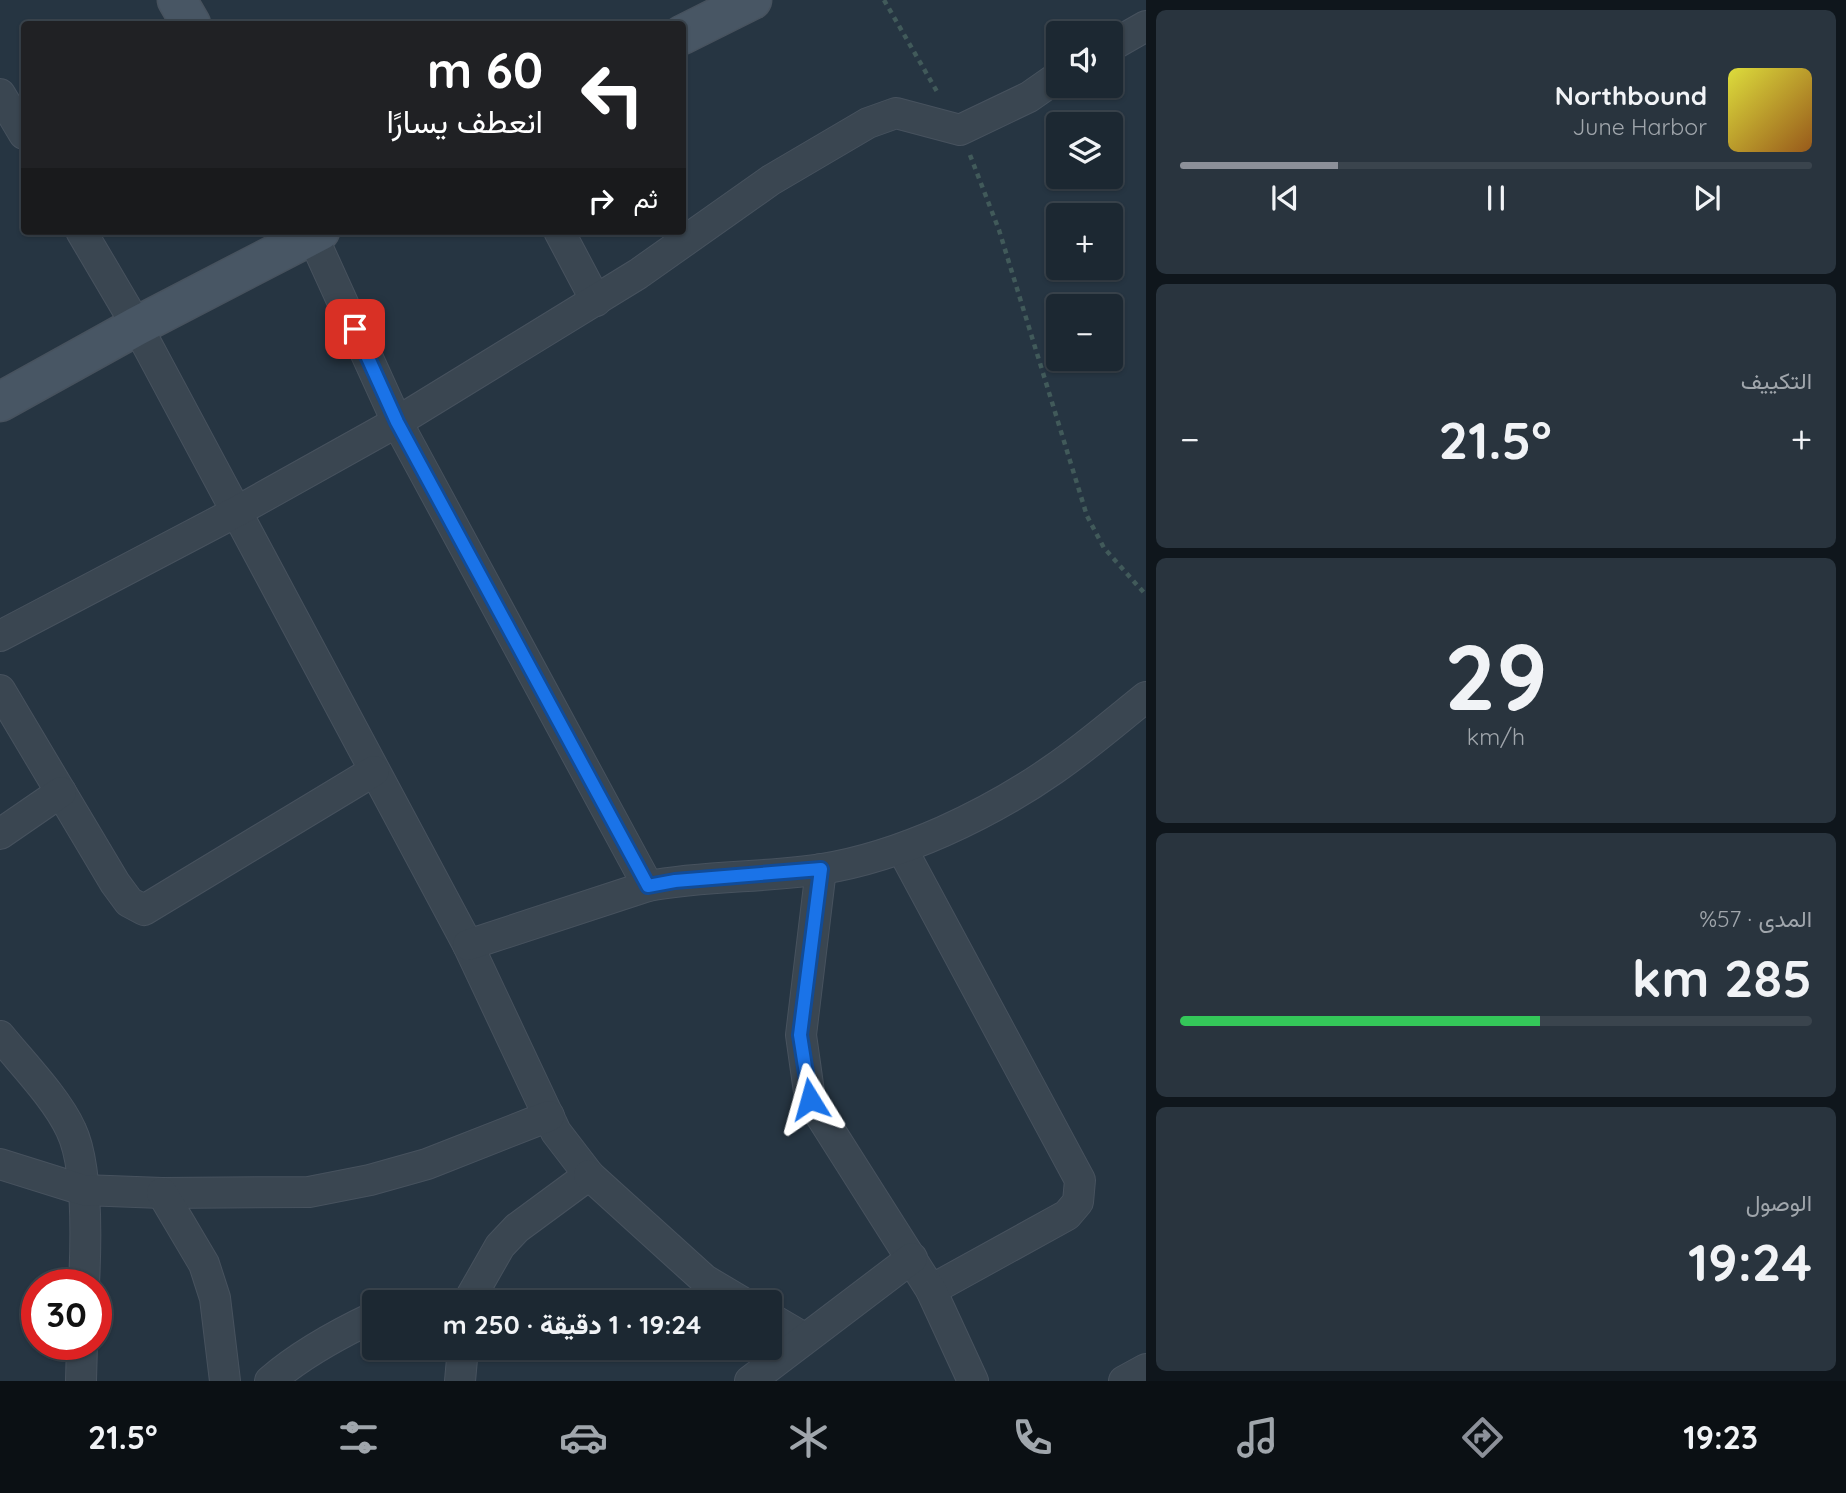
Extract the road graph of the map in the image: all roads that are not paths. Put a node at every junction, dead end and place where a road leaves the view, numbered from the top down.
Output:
1 (177, 0) edge
2 (752, 0) edge
3 (189, 21) edge
4 (1146, 26) edge
5 (686, 33) edge
6 (1123, 39) edge
7 (1046, 85) edge
8 (0, 94) edge
9 (15, 133) edge
10 (83, 235) edge
11 (307, 235) edge
12 (314, 235) edge
13 (561, 235) edge
14 (596, 301) junction
15 (137, 326) junction
16 (0, 402) edge
17 (397, 422) junction
18 (236, 512) junction
19 (0, 636) edge
20 (0, 690) edge
21 (1146, 697) edge
22 (374, 771) junction
23 (61, 792) junction
24 (0, 835) edge
25 (902, 849) junction
26 (821, 869) junction
27 (648, 886) junction
28 (468, 945) junction
29 (0, 1035) edge
30 (549, 1116) junction
31 (0, 1164) edge
32 (589, 1175) junction
33 (83, 1190) junction
34 (162, 1193) junction
35 (912, 1258) junction
36 (84, 1269) edge
37 (470, 1290) edge
38 (722, 1290) edge
39 (931, 1290) junction
40 (362, 1323) edge
41 (782, 1325) edge
42 (804, 1338) junction
43 (82, 1360) edge
44 (462, 1360) edge
45 (1146, 1370) edge
46 (81, 1381) edge
47 (225, 1381) edge
48 (270, 1381) edge
49 (460, 1381) edge
50 (750, 1381) edge
51 (973, 1381) edge
52 (1124, 1381) edge

1 - 3 street
2 - 5 street
4 - 6 street
7 - 14 street
8 - 9 street
10 - 15 street
11 - 15 street
12 - 17 street
13 - 14 street
14 - 17 street
15 - 16 street
15 - 18 street
17 - 18 street
17 - 27 street
18 - 19 street
18 - 22 street
20 - 23 street
21 - 25 street
22 - 23 street
22 - 28 street
23 - 24 street
25 - 26 street
25 - 39 street
26 - 27 street
26 - 35 street
27 - 28 street
28 - 30 street
29 - 33 street
30 - 32 street
30 - 34 street
31 - 33 street
32 - 37 street
32 - 38 street
33 - 34 street
33 - 36 street
34 - 47 street
35 - 39 street
35 - 42 street
39 - 51 street
40 - 48 street
41 - 42 street
42 - 50 street
43 - 46 street
44 - 49 street
45 - 52 street

